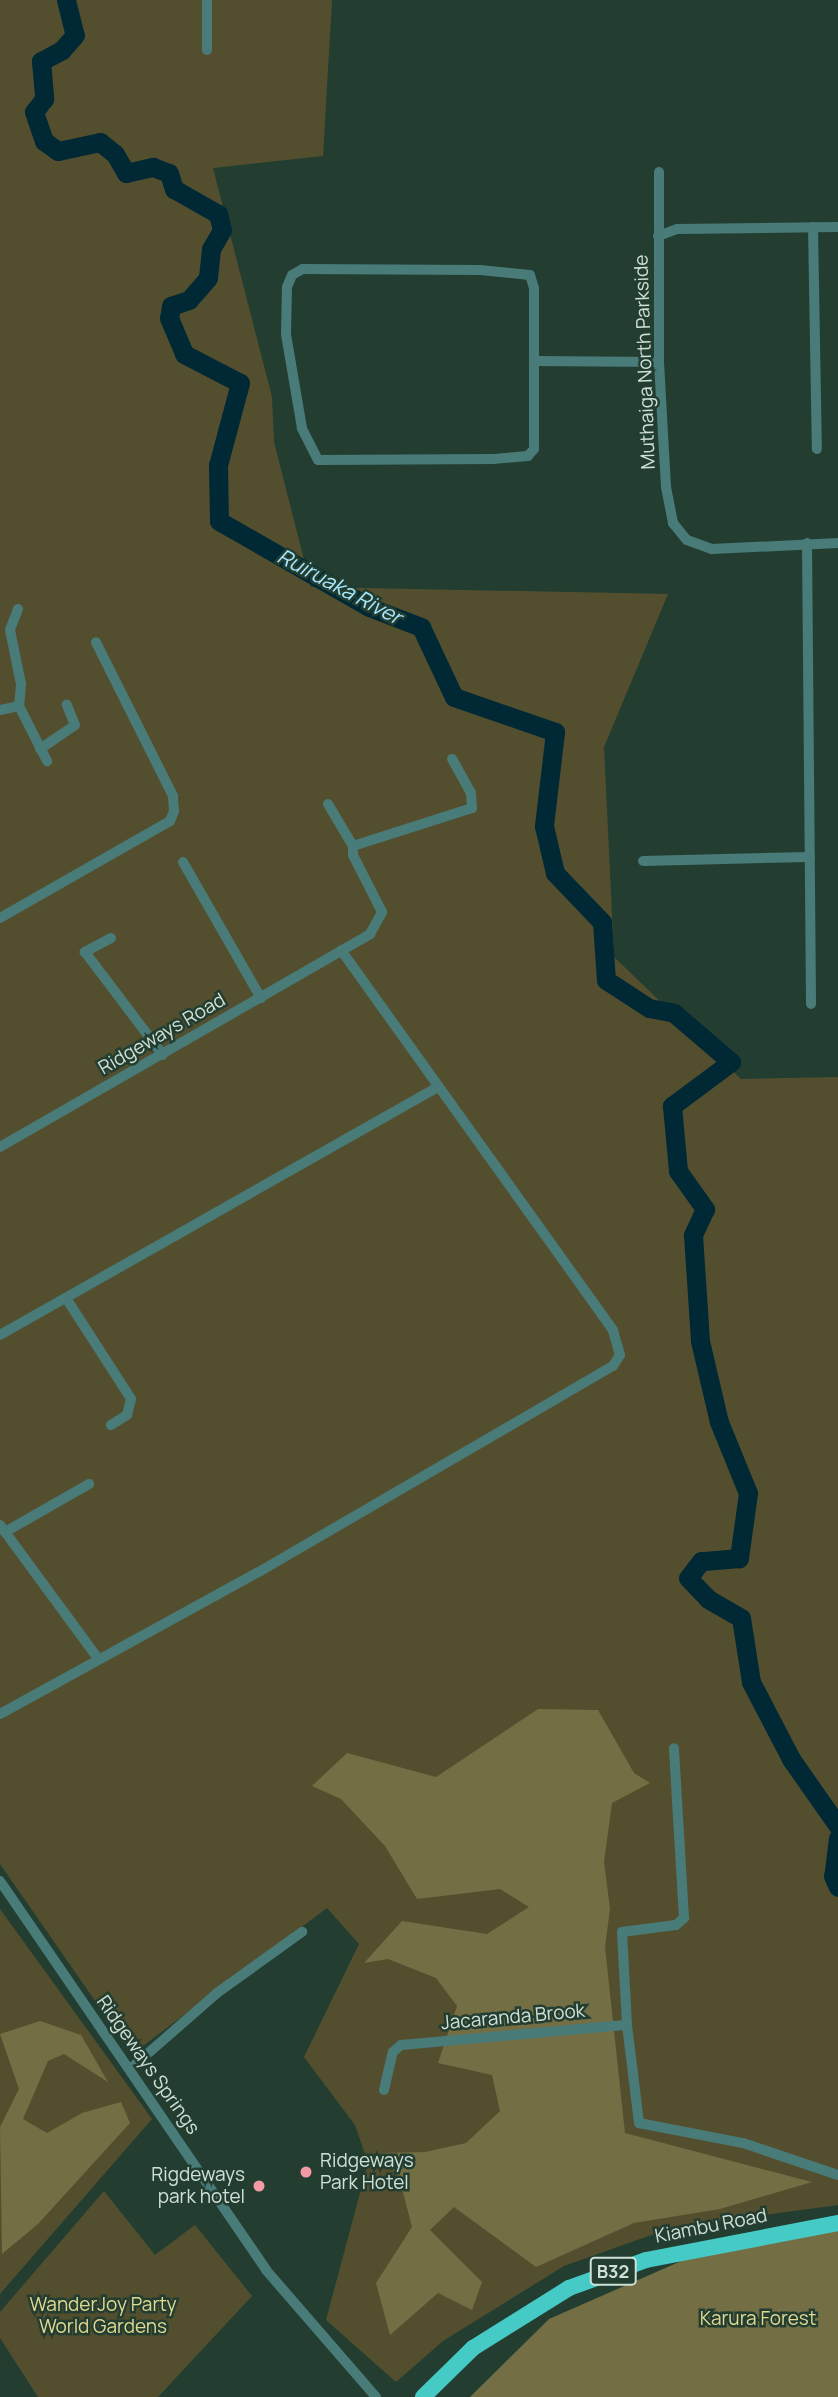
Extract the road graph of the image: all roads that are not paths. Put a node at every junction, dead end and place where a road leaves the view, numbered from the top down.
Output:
1 (207, 0) edge
2 (206, 50) dead end
3 (659, 172) dead end
4 (813, 227) junction
5 (838, 227) edge
6 (658, 236) junction
7 (536, 361) junction
8 (659, 362) junction
9 (817, 449) dead end
10 (807, 543) junction
11 (838, 543) edge
12 (18, 609) dead end
13 (96, 642) dead end
14 (67, 705) dead end
15 (19, 706) junction
16 (0, 710) edge
17 (40, 749) junction
18 (452, 759) dead end
19 (47, 761) dead end
20 (328, 804) dead end
21 (353, 846) junction
22 (810, 857) junction
23 (643, 861) dead end
24 (183, 862) dead end
25 (0, 918) edge
26 (111, 938) dead end
27 (341, 950) junction
28 (261, 998) junction
29 (811, 1004) dead end
30 (163, 1055) junction
31 (436, 1088) junction
32 (0, 1146) edge
33 (66, 1298) junction
34 (0, 1335) edge
35 (111, 1425) dead end
36 (89, 1484) dead end
37 (2, 1528) edge
38 (97, 1657) junction
39 (0, 1714) edge
40 (674, 1748) dead end
41 (0, 1881) edge
42 (302, 1932) dead end
43 (627, 2025) junction
44 (130, 2069) junction
45 (384, 2090) dead end
46 (838, 2175) edge
47 (838, 2223) edge
48 (376, 2397) edge
49 (423, 2397) edge

1 - 2 street
3 - 6 street
4 - 5 street, Muthaiga North Parkside
4 - 6 street, Muthaiga North Parkside
4 - 9 street
6 - 8 street, Muthaiga North Parkside
7 - 7 street
7 - 8 street
8 - 10 street, Muthaiga North Parkside
10 - 11 street, Muthaiga North Parkside
10 - 22 street
12 - 15 street
13 - 25 street
14 - 17 street
15 - 16 street
15 - 17 street
17 - 19 street
18 - 21 street
20 - 21 street
21 - 27 street, Ridgeways Road
22 - 23 street
22 - 29 street
24 - 28 street
26 - 30 street
27 - 28 street, Ridgeways Road
27 - 31 street
28 - 30 street, Ridgeways Road
30 - 32 street, Ridgeways Road
31 - 33 street
31 - 38 street
33 - 34 street
33 - 35 street
36 - 37 street
37 - 38 street
38 - 39 street
40 - 43 street
41 - 44 street, Ridgeways Springs
42 - 44 street
43 - 45 street, Jacaranda Brook
43 - 46 street
44 - 48 street, Ridgeways Springs
47 - 49 highway, Kiambu Road / B32

